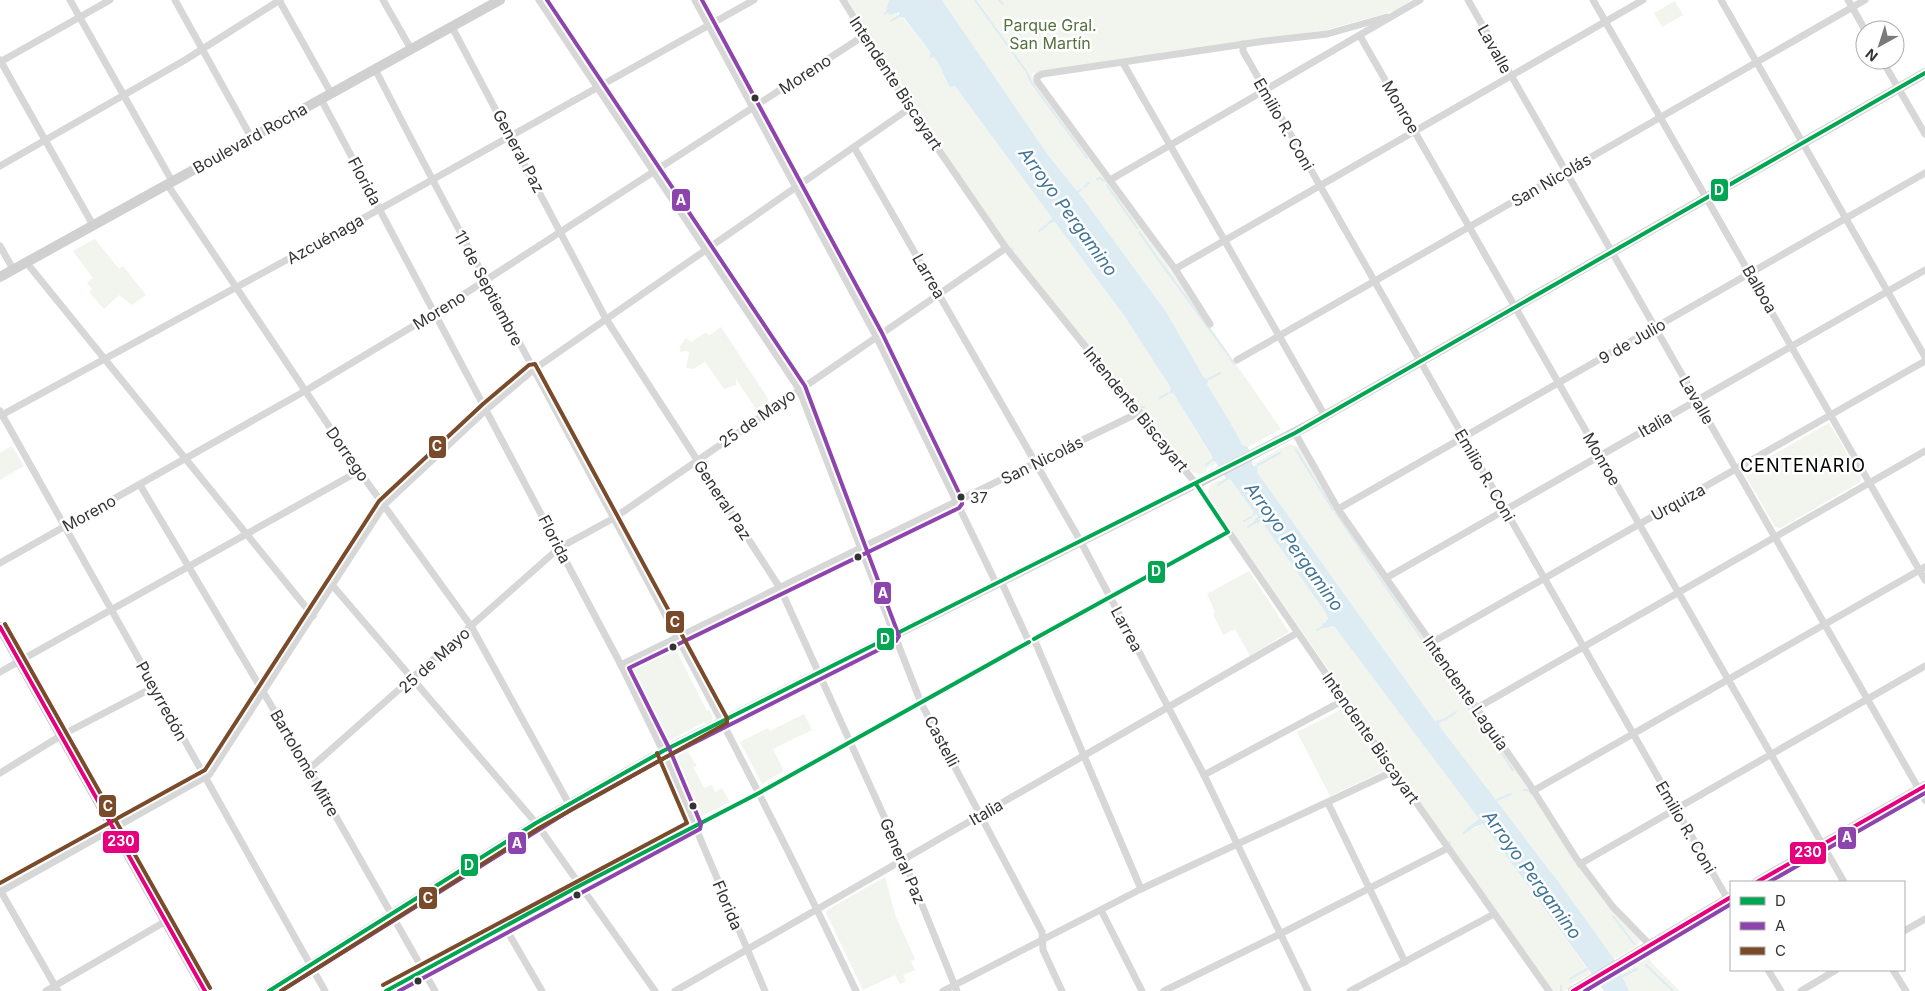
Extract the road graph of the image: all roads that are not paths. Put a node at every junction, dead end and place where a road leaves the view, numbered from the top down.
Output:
1 (70, 0) edge
2 (110, 0) edge
3 (175, 0) edge
4 (279, 0) edge
5 (383, 0) edge
6 (500, 0) edge
7 (539, 0) edge
8 (695, 0) edge
9 (754, 0) edge
10 (843, 0) edge
11 (1420, 0) edge
12 (1468, 0) edge
13 (1593, 0) edge
14 (1643, 0) edge
15 (1721, 0) edge
16 (1848, 0) edge
17 (1865, 0) edge
18 (488, 3) edge
19 (1852, 7) junction
20 (80, 17) junction
21 (1388, 17) junction
22 (1859, 20) edge
23 (1606, 22) junction
24 (710, 25) junction
25 (452, 27) junction
26 (865, 35) junction
27 (1360, 36) junction
28 (1243, 44) junction
29 (202, 49) junction
30 (410, 49) junction
31 (0, 61) edge
32 (1756, 62) junction
33 (1123, 63) junction
34 (375, 69) junction
35 (1888, 70) edge
36 (1925, 73) edge
37 (1510, 76) junction
38 (597, 87) junction
39 (1898, 88) junction
40 (1265, 90) junction
41 (331, 93) junction
42 (124, 96) junction
43 (321, 99) junction
44 (754, 106) junction
45 (910, 108) junction
46 (1661, 117) junction
47 (1415, 130) junction
48 (1925, 134) edge
49 (511, 136) junction
50 (251, 137) junction
51 (45, 141) junction
52 (1803, 142) junction
53 (1169, 144) junction
54 (854, 147) junction
55 (0, 166) edge
56 (654, 171) junction
57 (1565, 172) junction
58 (1925, 173) edge
59 (432, 180) junction
60 (1110, 180) junction
61 (170, 183) junction
62 (1319, 185) junction
63 (797, 187) junction
64 (1707, 198) junction
65 (380, 209) junction
66 (1846, 218) junction
67 (93, 225) junction
68 (1469, 226) junction
69 (562, 231) junction
70 (1224, 240) junction
71 (0, 246) edge
72 (1006, 248) junction
73 (705, 249) junction
74 (1611, 252) junction
75 (26, 262) junction
76 (13, 269) junction
77 (1175, 269) junction
78 (1925, 270) edge
79 (1750, 273) junction
80 (0, 277) edge
81 (485, 281) junction
82 (1374, 281) junction
83 (237, 287) junction
84 (1888, 291) junction
85 (940, 294) junction
86 (1515, 307) junction
87 (435, 313) junction
88 (606, 319) junction
89 (1210, 324) dead end
90 (1655, 327) junction
91 (876, 336) junction
92 (1278, 336) junction
93 (1792, 346) junction
94 (102, 358) junction
95 (1925, 359) edge
96 (1238, 360) dead end
97 (1420, 361) junction
98 (533, 370) junction
99 (1559, 382) junction
100 (799, 389) junction
101 (305, 391) junction
102 (1697, 400) junction
103 (487, 409) junction
104 (1140, 412) junction
105 (1, 414) edge
106 (1831, 415) junction
107 (1325, 416) junction
108 (1295, 433) junction
109 (1464, 437) junction
110 (1925, 452) edge
111 (1600, 455) junction
112 (697, 459) junction
113 (184, 460) junction
114 (1036, 463) junction
115 (1736, 469) junction
116 (359, 471) junction
117 (1200, 481) junction
118 (1870, 483) junction
119 (140, 485) junction
120 (956, 502) junction
121 (384, 505) junction
122 (1338, 509) junction
123 (1505, 510) junction
124 (614, 518) junction
125 (1639, 524) junction
126 (65, 527) junction
127 (1228, 532) junction
128 (246, 536) junction
129 (1775, 538) junction
130 (1080, 542) junction
131 (559, 548) junction
132 (860, 550) junction
133 (0, 563) edge
134 (189, 568) junction
135 (1922, 568) edge
136 (1386, 578) junction
137 (1544, 579) junction
138 (1925, 580) edge
139 (998, 582) junction
140 (333, 586) junction
141 (780, 588) junction
142 (1680, 592) junction
143 (1111, 597) junction
144 (112, 611) junction
145 (313, 616) junction
146 (1825, 624) junction
147 (471, 626) junction
148 (0, 627) edge
149 (1297, 633) junction
150 (893, 635) junction
151 (677, 637) junction
152 (1032, 640) junction
153 (1431, 643) junction
154 (1584, 648) junction
155 (20, 662) junction
156 (620, 665) junction
157 (1925, 666) edge
158 (0, 672) edge
159 (818, 673) junction
160 (413, 678) junction
161 (1729, 679) junction
162 (154, 687) junction
163 (264, 693) junction
164 (1868, 699) junction
165 (1344, 700) junction
166 (921, 703) junction
167 (1169, 707) junction
168 (1477, 708) junction
169 (721, 721) junction
170 (1633, 734) junction
171 (62, 735) junction
172 (850, 742) junction
173 (663, 751) junction
174 (1772, 754) junction
175 (1084, 755) junction
176 (309, 769) junction
177 (1394, 771) junction
178 (0, 773) edge
179 (1204, 775) junction
180 (205, 777) junction
181 (1922, 788) edge
182 (1533, 791) junction
183 (759, 793) junction
184 (1925, 800) edge
185 (1328, 803) junction
186 (569, 804) junction
187 (1676, 809) junction
188 (981, 815) junction
189 (536, 823) junction
190 (695, 826) junction
191 (114, 827) junction
192 (1239, 844) junction
193 (1823, 844) junction
194 (1448, 848) junction
195 (903, 858) junction
196 (1580, 864) junction
197 (1759, 881) edge
198 (1843, 881) edge
199 (579, 886) junction
200 (1368, 888) junction
201 (1141, 889) junction
202 (0, 891) edge
203 (1730, 900) edge
204 (818, 909) junction
205 (1101, 910) junction
206 (392, 914) junction
207 (1494, 914) junction
208 (1925, 918) edge
209 (166, 921) junction
210 (504, 927) junction
211 (1905, 929) edge
212 (1280, 934) junction
213 (1042, 941) junction
214 (1650, 945) junction
215 (747, 949) junction
216 (1405, 962) junction
217 (311, 964) junction
218 (425, 970) junction
219 (1769, 971) edge
220 (1834, 971) edge
221 (1894, 971) edge
222 (57, 988) edge
223 (956, 988) edge
224 (46, 991) edge
225 (205, 991) edge
226 (269, 991) edge
227 (325, 991) edge
228 (386, 991) edge
229 (436, 991) edge
230 (542, 991) edge
231 (655, 991) edge
232 (675, 991) edge
233 (764, 991) edge
234 (856, 991) edge
235 (943, 991) edge
236 (1062, 991) edge
237 (1142, 991) edge
238 (1164, 991) edge
239 (1308, 991) edge
240 (1350, 991) edge
241 (1548, 991) edge
242 (1573, 991) edge
243 (1781, 991) edge
244 (1801, 991) edge
245 (1906, 991) edge

1 - 20 street, Dorrego
2 - 20 street
3 - 29 street
4 - 29 street
4 - 41 street
5 - 30 street
6 - 18 main road, Boulevard Rocha
7 - 38 street, Castelli
8 - 24 street
9 - 24 street, Azcuénaga
10 - 26 street, Intendente Biscayart
11 - 21 street
12 - 37 street, Lavalle
13 - 23 street, Balboa
14 - 23 street
15 - 32 street
16 - 19 street
17 - 19 street, San Nicolás
18 - 25 main road, Boulevard Rocha
19 - 22 street
19 - 32 street, San Nicolás
20 - 31 street
20 - 42 street, Dorrego
21 - 27 street
21 - 28 street
23 - 37 street
23 - 46 street, Balboa
24 - 38 street, Azcuénaga
24 - 44 street
25 - 30 main road, Boulevard Rocha
25 - 49 street, General Paz
26 - 44 street, Moreno
26 - 45 street, Intendente Biscayart
27 - 40 street
27 - 47 street, Monroe
28 - 33 street
28 - 40 street, Emilio R. Coni
29 - 42 street
29 - 50 street
30 - 34 main road, Boulevard Rocha
31 - 51 street
32 - 46 street, San Nicolás
32 - 52 street
33 - 53 street
33 - 60 street
34 - 41 main road, Boulevard Rocha
34 - 59 street, 11 de Septiembre
35 - 39 street
36 - 39 main road
37 - 47 street
37 - 57 street, Lavalle
38 - 49 street, Azcuénaga
38 - 56 street, Castelli
39 - 48 street
39 - 52 main road
40 - 53 street
40 - 62 street, Emilio R. Coni
41 - 43 main road, Boulevard Rocha
42 - 51 street
42 - 61 street, Dorrego
43 - 50 main road, Boulevard Rocha
43 - 65 street, Florida
44 - 56 street, Moreno
44 - 63 street
45 - 54 street
45 - 72 street, Intendente Biscayart
46 - 57 street, San Nicolás
46 - 64 street, Balboa
47 - 62 street
47 - 68 street, Monroe
49 - 59 street, Azcuénaga
49 - 69 street, General Paz
50 - 61 main road, Boulevard Rocha
51 - 55 street
51 - 67 street
52 - 64 main road
52 - 66 street
53 - 60 street
53 - 70 street
54 - 63 street
54 - 85 street, Larrea
56 - 69 street, Moreno
56 - 73 street, Castelli
57 - 68 street, San Nicolás
57 - 74 street, Lavalle
58 - 66 street, 9 de Julio
59 - 65 street, Azcuénaga
59 - 81 street, 11 de Septiembre
60 - 77 street
61 - 67 main road, Boulevard Rocha
61 - 83 street, Dorrego
62 - 70 street
62 - 82 street, Emilio R. Coni
63 - 73 street
63 - 91 street
64 - 74 main road
64 - 79 street, Balboa
65 - 83 street, Azcuénaga
65 - 87 street, Florida
66 - 79 street, 9 de Julio
66 - 84 street
67 - 75 main road, Boulevard Rocha
68 - 82 street, San Nicolás
68 - 86 street, Monroe
69 - 81 street, Moreno
69 - 88 street, General Paz
70 - 77 street
70 - 92 street
71 - 76 street
72 - 85 street, 25 de Mayo
72 - 104 street, Intendente Biscayart
73 - 88 street
73 - 100 street, Castelli
74 - 86 main road
74 - 90 street, Lavalle
75 - 76 main road, Boulevard Rocha
75 - 94 street
76 - 80 main road, Boulevard Rocha
77 - 89 street
78 - 84 street, Italia
79 - 90 street, 9 de Julio
79 - 93 street, Balboa
81 - 87 street, Moreno
81 - 98 street, 11 de Septiembre
82 - 92 street, San Nicolás
82 - 97 street, Emilio R. Coni
83 - 94 street, Azcuénaga
83 - 101 street, Dorrego
84 - 93 street, Italia
84 - 95 street
85 - 91 street, 25 de Mayo
85 - 114 street, Larrea
86 - 97 main road
86 - 99 street, Monroe
87 - 101 street, Moreno
87 - 103 street, Florida
88 - 98 street
88 - 112 street, General Paz
90 - 99 street, 9 de Julio
90 - 102 street, Lavalle
91 - 100 street, 25 de Mayo
91 - 120 street
92 - 96 street, San Nicolás
92 - 107 street
93 - 102 street, Italia
93 - 106 street, Balboa
94 - 105 street, Azcuénaga
94 - 113 street
95 - 106 street, Urquiza
97 - 107 main road
97 - 109 street, Emilio R. Coni
98 - 103 street
98 - 124 street, 11 de Septiembre
99 - 109 street, 9 de Julio
99 - 111 street, Monroe
100 - 112 street, 25 de Mayo
100 - 132 street, Castelli
101 - 113 street, Moreno
101 - 116 street, Dorrego
102 - 111 street, Italia
102 - 115 street, Lavalle
103 - 121 street
103 - 131 street, Florida
104 - 114 street, San Nicolás
104 - 117 street, Intendente Biscayart
105 - 126 street, Pueyrredón
106 - 115 street, Urquiza
106 - 118 street, Balboa
107 - 108 main road
108 - 117 main road
108 - 122 street, Intendente Laguía
109 - 122 street, 9 de Julio
109 - 123 street, Emilio R. Coni
110 - 118 street
111 - 123 street, Italia
111 - 125 street, Monroe
112 - 124 street, 25 de Mayo
112 - 141 street, General Paz
113 - 119 street, Moreno
113 - 128 street
114 - 120 street, San Nicolás
114 - 130 street, Larrea
115 - 125 street, Urquiza
115 - 129 street, Lavalle
116 - 121 street, Dorrego
116 - 128 street
117 - 127 street, Intendente Biscayart
117 - 130 street
118 - 129 street
118 - 135 street, Balboa
119 - 126 street, Moreno
119 - 134 street, Bartolomé Mitre
120 - 132 street, San Nicolás
120 - 139 street
121 - 140 street
121 - 147 street, Dorrego
122 - 136 street, Intendente Laguía
123 - 136 street, Italia
123 - 137 street, Emilio R. Coni
124 - 131 street, 25 de Mayo
124 - 151 street, 11 de Septiembre
125 - 137 street, Urquiza
125 - 142 street, Monroe
126 - 133 street, Moreno
126 - 144 street, Pueyrredón
127 - 143 street
127 - 149 street, Intendente Biscayart
128 - 134 street
128 - 145 street
129 - 142 street
129 - 146 street, Lavalle
130 - 139 street
130 - 143 street, Larrea
131 - 147 street, 25 de Mayo
131 - 156 street, Florida
132 - 141 street, San Nicolás
132 - 150 street, Castelli
134 - 144 street
134 - 163 street, Bartolomé Mitre
135 - 138 street, Balboa
135 - 146 street
136 - 153 street, Intendente Laguía
137 - 153 street, Urquiza
137 - 154 street, Emilio R. Coni
139 - 150 street
139 - 152 street
140 - 145 street
140 - 160 street
141 - 151 street, San Nicolás
141 - 159 street, General Paz
142 - 154 street
142 - 161 street, Monroe
143 - 152 street
143 - 167 street, Larrea
144 - 155 street
144 - 162 street, Pueyrredón
145 - 163 street
146 - 161 street
146 - 164 street, Lavalle
147 - 160 street, 25 de Mayo
147 - 186 street, Dorrego
148 - 155 main road
149 - 165 street, Intendente Biscayart
149 - 167 street, Italia
150 - 159 street
150 - 166 street, Castelli
151 - 156 street, San Nicolás
151 - 169 street, 11 de Septiembre
152 - 166 street
152 - 175 street
153 - 168 street, Intendente Laguía
154 - 168 street
154 - 170 street, Emilio R. Coni
155 - 158 street
155 - 171 main road
156 - 173 street, Florida
157 - 164 street
159 - 169 street
159 - 172 street, General Paz
160 - 176 street, 25 de Mayo
160 - 189 street
161 - 170 street
161 - 174 street, Monroe
162 - 171 street
162 - 180 street, Pueyrredón
163 - 176 street, Bartolomé Mitre
163 - 180 street
164 - 174 street
164 - 181 street, Lavalle
165 - 177 street, Intendente Biscayart
165 - 179 street
166 - 172 street
166 - 188 street, Castelli
167 - 175 street, Italia
167 - 179 street, Larrea
168 - 182 street, Intendente Laguía
169 - 173 street
169 - 183 street, 11 de Septiembre
170 - 182 street
170 - 187 street, Emilio R. Coni
171 - 178 street
171 - 191 main road
172 - 183 street
172 - 195 street, General Paz
173 - 186 street
173 - 190 street, Florida
174 - 187 street
174 - 193 street, Monroe
175 - 188 street, Italia
175 - 201 street
176 - 206 street, Bartolomé Mitre
177 - 185 street
177 - 194 street, Intendente Biscayart
179 - 192 street, Larrea
180 - 191 street
180 - 217 street, Pueyrredón
181 - 184 street, Lavalle
181 - 193 main road
182 - 196 street, Intendente Laguía
183 - 190 street
183 - 204 street
185 - 192 street
185 - 200 street
186 - 189 street
187 - 196 street
187 - 203 street, Emilio R. Coni
188 - 195 street, Italia
188 - 213 street, Castelli
189 - 199 street
189 - 206 street
190 - 199 street
190 - 215 street, Florida
191 - 202 street
191 - 209 main road
192 - 201 street
192 - 212 street, Larrea
193 - 197 main road
193 - 198 street, Monroe
194 - 200 street
194 - 207 street, Intendente Biscayart
195 - 204 street, Italia
195 - 223 street, General Paz
196 - 214 street, Intendente Laguía
199 - 210 street
199 - 231 street
200 - 212 street
200 - 216 street
201 - 205 street
202 - 222 street
203 - 214 main road
204 - 215 street, Italia
204 - 234 street
205 - 213 street
205 - 237 street
206 - 217 street
206 - 218 street, Bartolomé Mitre
207 - 216 street
207 - 241 street, Intendente Biscayart
208 - 211 street
209 - 222 street
209 - 225 main road
210 - 218 street
210 - 230 street
212 - 238 street
212 - 239 street, Larrea
213 - 223 street
213 - 236 street, Castelli
214 - 242 main road
215 - 232 street, Italia
215 - 233 street, Florida
216 - 240 street
217 - 226 street
217 - 227 street, Pueyrredón
218 - 228 street
218 - 229 street, Bartolomé Mitre
219 - 243 street
220 - 244 street
221 - 245 street
222 - 224 street
223 - 235 street

